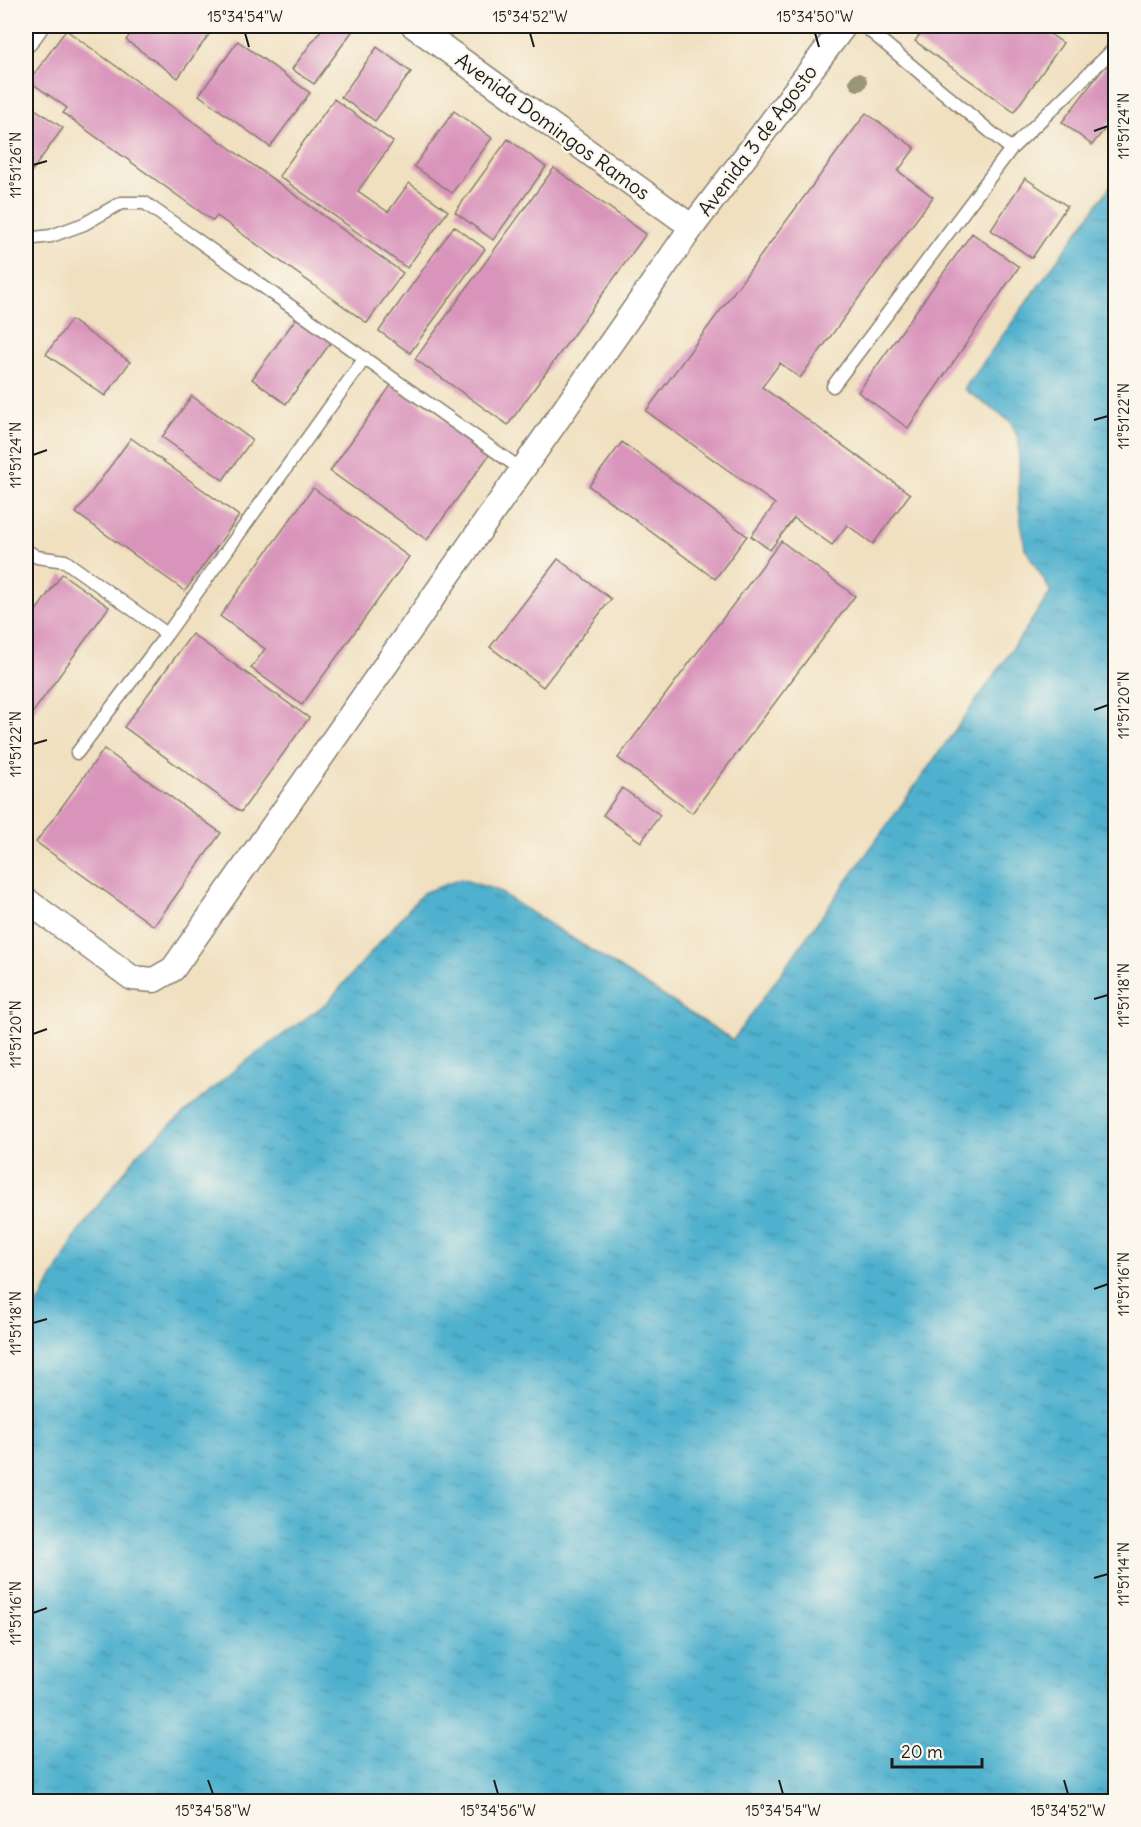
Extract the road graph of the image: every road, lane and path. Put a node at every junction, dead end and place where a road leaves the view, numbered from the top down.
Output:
1 (36, 26) edge
2 (414, 26) edge
3 (844, 26) edge
4 (864, 26) edge
5 (26, 40) edge
6 (1116, 47) edge
7 (1011, 149) junction
8 (692, 226) junction
9 (26, 239) edge
10 (365, 358) junction
11 (833, 386) dead end
12 (522, 470) junction
13 (26, 550) edge
14 (166, 634) junction
15 (77, 753) dead end
16 (26, 900) edge

1 - 5 street
2 - 8 street, Avenida Domingos Ramos
3 - 8 street, Avenida 3 de Agosto
4 - 7 lane
6 - 7 lane
7 - 11 lane
8 - 12 street, Avenida 3 de Agosto
9 - 10 lane
10 - 12 lane
10 - 14 lane
12 - 16 street, Avenida 3 de Agosto
13 - 14 lane
14 - 15 lane

